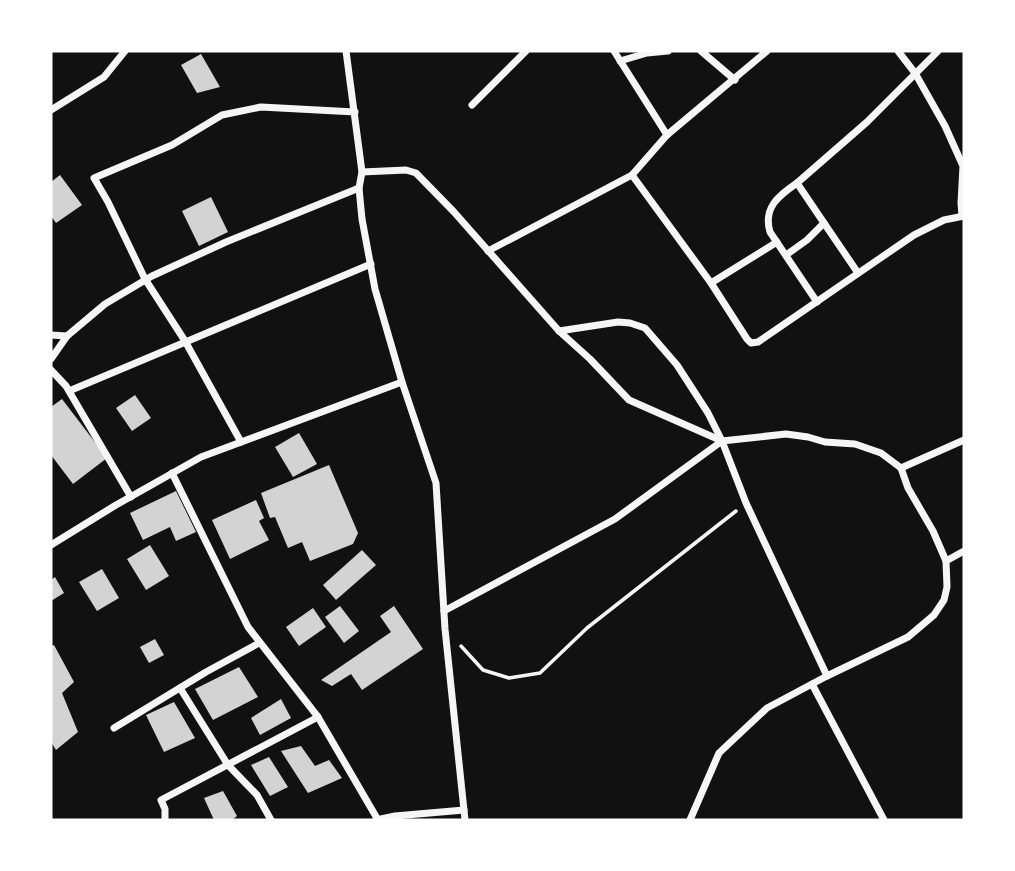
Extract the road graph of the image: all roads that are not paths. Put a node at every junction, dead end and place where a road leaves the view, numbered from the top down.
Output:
1 (125, 51) edge
2 (346, 51) edge
3 (526, 51) edge
4 (614, 51) edge
5 (668, 51) edge
6 (701, 51) edge
7 (767, 51) edge
8 (898, 51) edge
9 (937, 51) edge
10 (620, 61) junction
11 (915, 73) junction
12 (735, 80) junction
13 (472, 105) dead end
14 (51, 110) edge
15 (355, 112) junction
16 (667, 135) junction
17 (362, 172) junction
18 (632, 175) junction
19 (796, 183) junction
20 (359, 188) junction
21 (963, 216) edge
22 (824, 223) junction
23 (777, 242) junction
24 (488, 251) junction
25 (786, 256) junction
26 (371, 264) junction
27 (859, 273) junction
28 (145, 279) junction
29 (711, 283) junction
30 (817, 302) junction
31 (559, 331) junction
32 (51, 335) edge
33 (67, 336) junction
34 (185, 341) junction
35 (51, 359) edge
36 (51, 370) edge
37 (402, 382) junction
38 (69, 391) junction
39 (964, 440) edge
40 (722, 441) junction
41 (241, 442) junction
42 (901, 468) junction
43 (172, 473) junction
44 (131, 497) junction
45 (51, 544) edge
46 (964, 551) edge
47 (946, 561) junction
48 (444, 611) junction
49 (259, 643) junction
50 (827, 676) junction
51 (812, 684) junction
52 (180, 688) junction
53 (318, 717) junction
54 (114, 728) dead end
55 (228, 765) junction
56 (464, 810) junction
57 (165, 820) edge
58 (271, 820) edge
59 (377, 820) edge
60 (465, 820) edge
61 (690, 820) edge
62 (884, 820) edge

1 - 14 street
2 - 15 street
3 - 13 street
4 - 10 street
5 - 10 street
6 - 12 street
7 - 12 street
8 - 11 street
9 - 11 street
10 - 16 street
11 - 19 street
11 - 21 street
12 - 16 street
15 - 17 street
15 - 28 street
16 - 18 street
17 - 20 street
17 - 24 street
18 - 24 street
18 - 29 street
19 - 22 street
19 - 23 street
20 - 26 street
20 - 28 street
21 - 27 street
22 - 25 street
22 - 27 street
23 - 25 street
23 - 29 street
24 - 31 street
25 - 30 street
26 - 34 street
26 - 37 street
27 - 30 street
28 - 33 street
28 - 34 street
29 - 30 street
31 - 40 street
31 - 40 street
32 - 33 street
33 - 35 street
34 - 38 street
34 - 41 street
36 - 38 street
37 - 41 street
37 - 48 street
38 - 44 street
39 - 42 street
40 - 42 street
40 - 48 street
40 - 50 street
41 - 43 street
42 - 47 street
43 - 44 street
43 - 49 street
44 - 45 street
46 - 47 street
47 - 50 street
48 - 56 street
49 - 52 street
49 - 53 street
50 - 51 street
51 - 61 street
51 - 62 street
52 - 54 street
52 - 55 street
53 - 55 street
53 - 59 street
55 - 57 street
55 - 58 street
56 - 59 street
56 - 60 street

